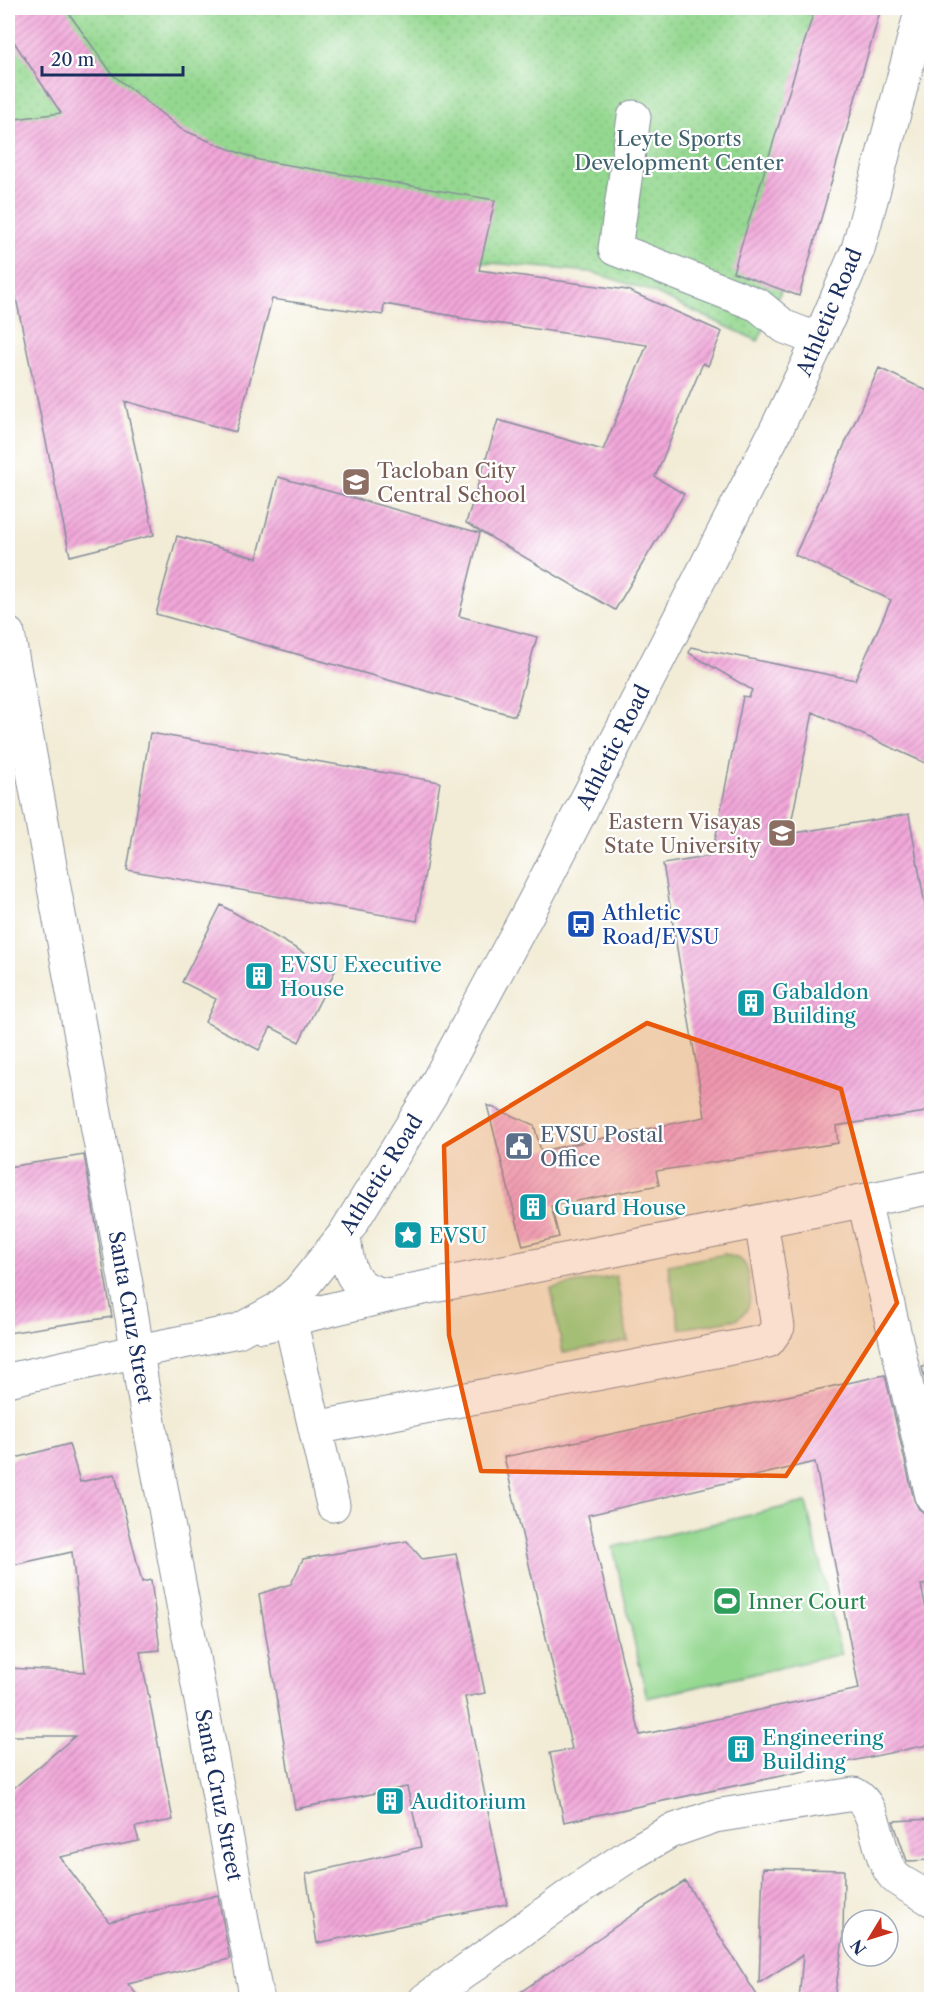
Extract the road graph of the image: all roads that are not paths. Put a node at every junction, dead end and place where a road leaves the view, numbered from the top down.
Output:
1 (922, 8) edge
2 (634, 117) dead end
3 (819, 340) junction
4 (8, 634) edge
5 (932, 1187) edge
6 (864, 1201) junction
7 (761, 1221) junction
8 (344, 1235) junction
9 (394, 1294) junction
10 (290, 1319) junction
11 (238, 1331) junction
12 (138, 1351) junction
13 (8, 1380) edge
14 (315, 1428) junction
15 (932, 1496) edge
16 (333, 1505) dead end
17 (932, 1900) edge
18 (257, 2000) edge
19 (425, 2000) edge

1 - 3 street, Athletic Road
2 - 3 street
3 - 8 street, Athletic Road
4 - 12 street, Santa Cruz Street
5 - 6 street
6 - 7 street
6 - 15 street
7 - 9 street
7 - 14 street
8 - 9 street
8 - 11 street, Athletic Road
9 - 10 street
10 - 11 street
10 - 14 street
11 - 12 street, Athletic Road
12 - 13 street, Athletic Road
12 - 18 street, Santa Cruz Street
14 - 16 street
17 - 19 street

